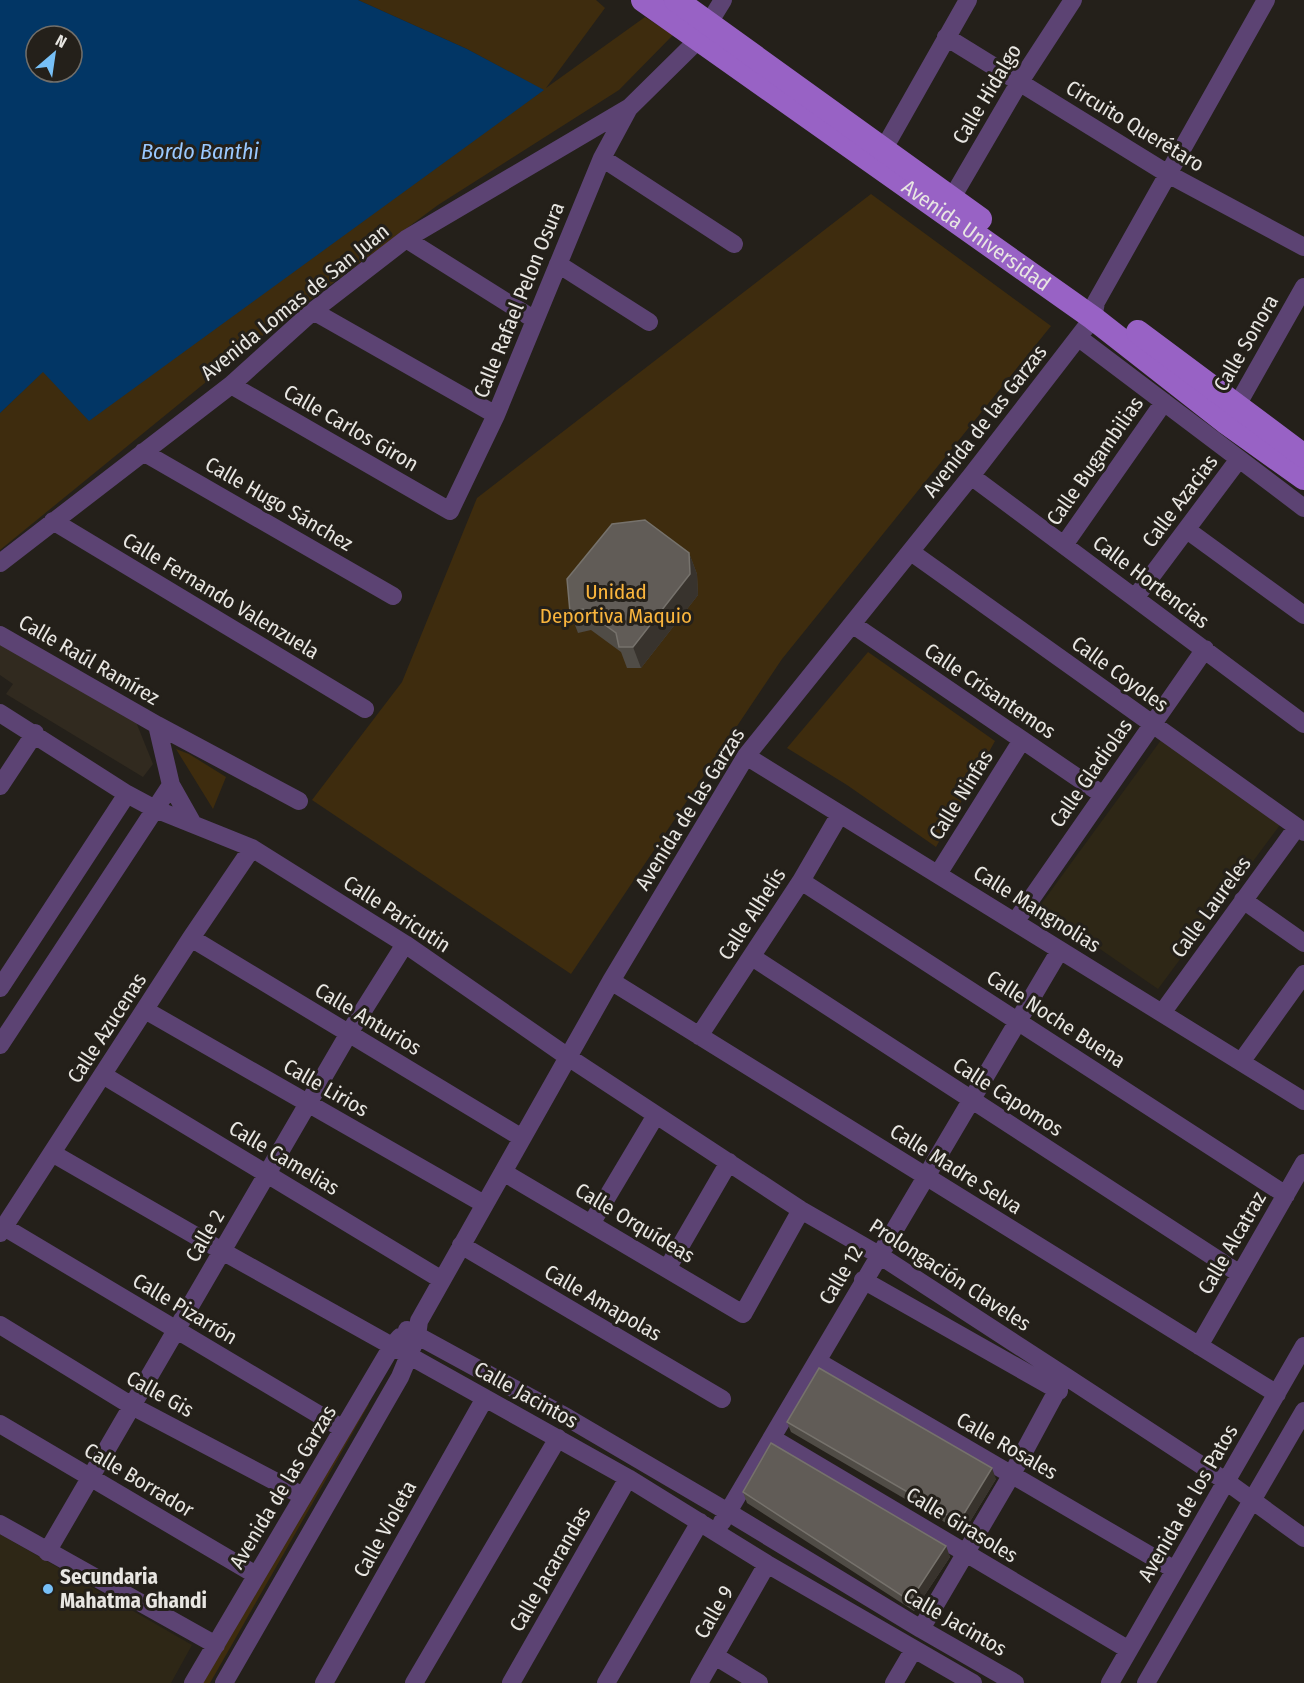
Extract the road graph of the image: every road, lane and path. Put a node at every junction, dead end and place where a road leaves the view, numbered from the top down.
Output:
1 (643, 0) edge
2 (676, 0) edge
3 (723, 0) edge
4 (968, 0) edge
5 (1073, 0) edge
6 (1266, 0) edge
7 (704, 31) junction
8 (946, 37) junction
9 (1019, 83) junction
10 (630, 107) junction
11 (880, 156) junction
12 (602, 158) junction
13 (1168, 174) junction
14 (947, 206) junction
15 (406, 239) junction
16 (734, 244) dead end
17 (1304, 247) edge
18 (558, 264) junction
19 (1304, 287) edge
20 (1095, 310) junction
21 (313, 311) junction
22 (535, 320) junction
23 (649, 322) dead end
24 (1079, 338) junction
25 (231, 385) junction
26 (1164, 402) junction
27 (1232, 414) junction
28 (496, 415) junction
29 (143, 452) junction
30 (1304, 456) edge
31 (1239, 459) junction
32 (971, 476) junction
33 (1304, 478) edge
34 (1304, 508) edge
35 (450, 511) joint
36 (53, 521) junction
37 (1187, 530) junction
38 (1064, 545) junction
39 (911, 552) junction
40 (0, 563) edge
41 (393, 596) dead end
42 (1135, 598) junction
43 (1304, 615) edge
44 (852, 624) junction
45 (0, 635) edge
46 (1205, 650) junction
47 (365, 709) dead end
48 (0, 713) edge
49 (1152, 724) junction
50 (1304, 724) edge
51 (158, 726) junction
52 (35, 733) junction
53 (1022, 740) junction
54 (746, 756) junction
55 (171, 785) junction
56 (0, 786) edge
57 (127, 794) junction
58 (1103, 795) junction
59 (299, 801) dead end
60 (155, 809) junction
61 (840, 814) junction
62 (193, 824) junction
63 (1300, 830) edge
64 (252, 848) junction
65 (938, 874) junction
66 (801, 881) junction
67 (1243, 900) junction
68 (1015, 922) junction
69 (191, 938) junction
70 (1304, 943) edge
71 (405, 944) junction
72 (1060, 950) junction
73 (752, 957) junction
74 (1304, 974) edge
75 (611, 981) junction
76 (0, 988) edge
77 (145, 1010) junction
78 (1162, 1013) junction
79 (1017, 1021) junction
80 (349, 1034) junction
81 (699, 1036) junction
82 (0, 1045) edge
83 (568, 1057) junction
84 (1240, 1062) junction
85 (103, 1076) junction
86 (971, 1099) junction
87 (1304, 1101) edge
88 (308, 1104) junction
89 (656, 1115) junction
90 (522, 1138) junction
91 (52, 1153) junction
92 (729, 1162) junction
93 (1304, 1163) edge
94 (503, 1172) junction
95 (267, 1174) junction
96 (926, 1176) junction
97 (1286, 1195) junction
98 (484, 1204) junction
99 (801, 1210) junction
100 (591, 1224) junction
101 (2, 1230) edge
102 (461, 1245) junction
103 (222, 1251) junction
104 (879, 1255) junction
105 (667, 1269) junction
106 (1240, 1274) junction
107 (442, 1280) junction
108 (863, 1280) junction
109 (0, 1325) edge
110 (414, 1329) junction
111 (176, 1330) junction
112 (392, 1346) junction
113 (1198, 1346) junction
114 (1304, 1346) edge
115 (409, 1356) junction
116 (817, 1361) junction
117 (1062, 1384) junction
118 (1276, 1394) junction
119 (485, 1398) junction
120 (723, 1399) dead end
121 (132, 1406) junction
122 (1304, 1411) edge
123 (0, 1424) edge
124 (343, 1430) junction
125 (558, 1438) junction
126 (772, 1438) junction
127 (1012, 1474) junction
128 (90, 1477) junction
129 (628, 1478) junction
130 (1227, 1482) junction
131 (303, 1496) junction
132 (1252, 1501) junction
133 (728, 1512) junction
134 (700, 1522) junction
135 (0, 1524) edge
136 (717, 1531) junction
137 (1304, 1538) edge
138 (47, 1552) junction
139 (965, 1553) junction
140 (767, 1564) junction
141 (1175, 1570) junction
142 (256, 1575) junction
143 (921, 1629) junction
144 (216, 1645) junction
145 (914, 1649) junction
146 (1129, 1650) junction
147 (715, 1656) junction
148 (227, 1682) edge
149 (193, 1683) edge
150 (324, 1683) edge
151 (414, 1683) edge
152 (511, 1683) edge
153 (606, 1683) edge
154 (699, 1683) edge
155 (759, 1683) edge
156 (894, 1683) edge
157 (974, 1683) edge
158 (1015, 1683) edge
159 (1110, 1683) edge
160 (1146, 1683) edge

1 - 7 main road, Avenida Universidad
2 - 7 main road, Avenida Universidad
3 - 7 street, Avenida Lomas de San Juan
4 - 8 street
5 - 9 street, Calle Hidalgo
6 - 13 street, Avenida de las Garzas
7 - 10 street, Avenida Lomas de San Juan
7 - 11 main road, Avenida Universidad
8 - 9 street, Circuito Querétaro
8 - 11 street
9 - 13 street, Circuito Querétaro
9 - 14 street, Calle Hidalgo
10 - 12 street, Calle Rafael Pelon Osura
10 - 15 street, Avenida Lomas de San Juan
11 - 14 main road, Avenida Universidad
12 - 16 street
12 - 18 street, Calle Rafael Pelon Osura
13 - 17 street, Circuito Querétaro
13 - 20 street, Avenida de las Garzas
14 - 20 main road, Avenida Universidad
15 - 21 street, Avenida Lomas de San Juan
15 - 22 street
18 - 22 street, Calle Rafael Pelon Osura
18 - 23 street
19 - 27 street, Calle Sonora
20 - 24 street, Avenida de las Garzas
20 - 27 main road, Avenida Universidad
21 - 25 street, Avenida Lomas de San Juan
21 - 28 street
22 - 28 street, Calle Rafael Pelon Osura
24 - 26 street
24 - 32 street, Avenida de las Garzas
25 - 29 street, Avenida Lomas de San Juan
25 - 35 street, Calle Carlos Giron
26 - 31 street
26 - 38 street, Calle Bugambilias
27 - 30 main road, Avenida Universidad
27 - 33 main road, Avenida Universidad
28 - 35 street, Calle Rafael Pelon Osura
29 - 36 street, Avenida Lomas de San Juan
29 - 41 street, Calle Hugo Sánchez
31 - 34 street
31 - 37 street, Calle Azacias
32 - 38 street, Calle Hortencias
32 - 39 street, Avenida de las Garzas
36 - 40 street, Avenida Lomas de San Juan
36 - 47 street, Calle Fernando Valenzuela
37 - 42 street, Calle Azacias
37 - 43 street
38 - 42 street, Calle Hortencias
39 - 44 street, Avenida de las Garzas
39 - 49 street, Calle Coyoles
42 - 46 street, Calle Hortencias
44 - 53 street, Calle Crisantemos
44 - 54 street, Avenida de las Garzas
45 - 51 street, Calle Raúl Ramírez
46 - 49 street, Calle Gladiolas
46 - 50 street, Calle Hortencias
48 - 52 street, Calle Paricutin
49 - 58 street, Calle Gladiolas
49 - 63 street, Calle Coyoles
51 - 55 street, Calle Raúl Ramírez
51 - 59 street
52 - 56 street
52 - 57 street, Calle Paricutin
53 - 58 street, Calle Crisantemos
53 - 65 street, Calle Ninfas
54 - 61 street, Calle Mangnolias
54 - 75 street, Avenida de las Garzas
55 - 60 street
55 - 62 street, Calle Raúl Ramírez
57 - 60 street, Calle Paricutin
57 - 76 street
58 - 68 street, Calle Gladiolas
60 - 62 street, Calle Paricutin
60 - 82 street
61 - 65 street, Calle Mangnolias
61 - 66 street, Calle Alhelís
62 - 64 street, Calle Paricutin
63 - 67 street, Calle Laureles
64 - 69 street, Calle Azucenas
64 - 71 street, Calle Paricutin
65 - 68 street, Calle Mangnolias
66 - 73 street, Calle Alhelís
66 - 79 street, Calle Noche Buena
67 - 70 street
67 - 78 street, Calle Laureles
68 - 72 street, Calle Mangnolias
69 - 77 street, Calle Azucenas
69 - 80 street, Calle Anturios
71 - 80 street, Calle 2
71 - 83 street, Calle Paricutin
72 - 78 street, Calle Mangnolias
72 - 79 street, Calle 12
73 - 81 street, Calle Alhelís
73 - 86 street, Calle Capomos
74 - 84 street
75 - 81 street, Calle Madre Selva
75 - 83 street, Avenida de las Garzas
77 - 85 street, Calle Azucenas
77 - 88 street, Calle Lirios
78 - 84 street, Calle Mangnolias
79 - 86 street, Calle 12
79 - 97 street, Calle Noche Buena
80 - 88 street, Calle 2
80 - 90 street, Calle Anturios
81 - 96 street, Calle Madre Selva
83 - 89 street, Prolongación Claveles
83 - 90 street, Avenida de las Garzas
84 - 87 street, Calle Mangnolias
85 - 91 street, Calle Azucenas
85 - 95 street, Calle Camelias
86 - 96 street, Calle 12
86 - 106 street, Calle Capomos
88 - 95 street, Calle 2
88 - 98 street, Calle Lirios
89 - 92 street, Prolongación Claveles
89 - 100 street
90 - 94 street, Avenida de las Garzas
91 - 101 street, Calle Azucenas
91 - 103 street, Calle Jacintos
92 - 99 street, Prolongación Claveles
92 - 105 street
93 - 97 street, Calle Alcatraz
94 - 98 street, Avenida de las Garzas
94 - 100 street, Calle Orquídeas
95 - 103 street, Calle 2
95 - 107 street, Calle Camelias
96 - 104 street, Calle 12
96 - 113 street, Calle Madre Selva
97 - 106 street, Calle Alcatraz
98 - 102 street, Avenida de las Garzas
99 - 104 street, Prolongación Claveles
99 - 105 street, Calle Orquídeas
100 - 105 street, Calle Orquídeas
101 - 111 street, Calle Pizarrón
102 - 107 street, Avenida de las Garzas
102 - 120 street, Calle Amapolas
103 - 111 street, Calle 2
103 - 112 street, Calle Jacintos
104 - 108 street, Calle 12
104 - 117 street, Prolongación Claveles
106 - 113 street, Calle Alcatraz
107 - 110 street, Avenida de las Garzas
108 - 116 street, Calle 12
108 - 117 street
109 - 121 street, Calle Gis
110 - 112 street, Avenida de las Garzas
110 - 115 street, Avenida de las Garzas
110 - 133 street, Calle Jacintos
111 - 121 street, Calle 2
111 - 124 street, Calle Pizarrón
112 - 115 street, Calle Jacintos
112 - 124 street, Avenida de las Garzas
113 - 118 street, Calle Madre Selva
114 - 118 street, Avenida de los Patos
115 - 119 street, Calle Jacintos
115 - 148 street, Avenida de las Garzas
116 - 126 street, Calle 12
116 - 127 street, Calle Rosales
117 - 127 street
117 - 130 street, Prolongación Claveles
118 - 130 street, Avenida de los Patos
119 - 125 street, Calle Jacintos
119 - 150 street, Calle Violeta
121 - 128 street, Calle 2
121 - 131 street, Calle Gis
122 - 132 street
123 - 128 street, Calle Borrador
124 - 131 street, Avenida de las Garzas
125 - 129 street, Calle Jacintos
125 - 151 street
126 - 133 street, Calle 12
126 - 139 street, Calle Girasoles
127 - 139 street
127 - 141 street, Calle Rosales
128 - 138 street, Calle 2
128 - 142 street, Calle Borrador
129 - 134 street, Calle Jacintos
129 - 152 street, Calle Jacarandas
130 - 132 street, Prolongación Claveles
130 - 141 street, Avenida de los Patos
131 - 142 street, Avenida de las Garzas
132 - 137 street, Prolongación Claveles
132 - 160 street
133 - 136 street, Calle 12
133 - 143 street, Calle Jacintos
134 - 136 street, Calle Jacintos
134 - 153 street
135 - 138 street
136 - 140 street, Calle Jacintos
138 - 144 street
139 - 143 street
139 - 146 street, Calle Girasoles
140 - 145 street, Calle Jacintos
140 - 147 street, Calle 9
141 - 146 street, Avenida de los Patos
142 - 144 street, Avenida de las Garzas
143 - 158 street, Calle Jacintos
144 - 149 street, Avenida de las Garzas
145 - 156 street
145 - 157 street, Calle Jacintos
146 - 159 street, Avenida de los Patos
147 - 154 street, Calle 9
147 - 155 street

